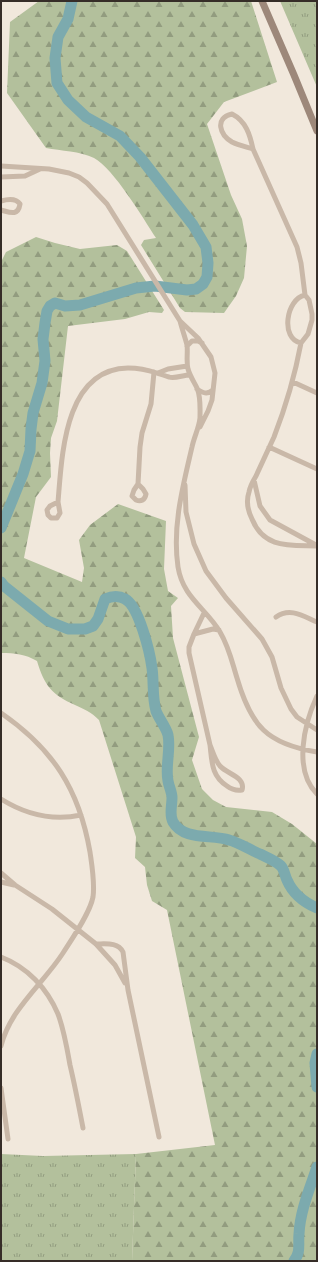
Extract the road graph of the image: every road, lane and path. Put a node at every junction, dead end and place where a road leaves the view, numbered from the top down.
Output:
1 (262, 1) edge
2 (317, 131) edge
3 (253, 149) junction
4 (1, 166) edge
5 (40, 169) junction
6 (1, 177) edge
7 (1, 201) edge
8 (1, 210) edge
9 (305, 295) junction
10 (315, 320) edge
11 (180, 322) junction
12 (202, 343) junction
13 (301, 343) junction
14 (187, 346) junction
15 (187, 366) junction
16 (156, 372) junction
17 (190, 376) junction
18 (293, 382) junction
19 (197, 389) junction
20 (213, 390) junction
21 (317, 393) edge
22 (198, 429) junction
23 (269, 448) junction
24 (317, 469) edge
25 (184, 478) junction
26 (254, 480) junction
27 (138, 484) dead end
28 (58, 502) dead end
29 (317, 546) edge
30 (204, 612) junction
31 (276, 617) dead end
32 (317, 622) edge
33 (219, 630) junction
34 (194, 634) junction
35 (317, 696) edge
36 (1, 713) edge
37 (308, 723) junction
38 (317, 730) edge
39 (210, 745) junction
40 (303, 749) junction
41 (317, 752) edge
42 (317, 794) edge
43 (1, 799) edge
44 (81, 815) junction
45 (1, 873) edge
46 (1, 882) edge
47 (15, 885) junction
48 (77, 929) junction
49 (96, 944) junction
50 (1, 957) edge
51 (39, 984) junction
52 (128, 990) junction
53 (1, 1046) edge
54 (1, 1088) edge
55 (83, 1128) dead end
56 (159, 1137) dead end
57 (8, 1139) dead end

1 - 2 main road
3 - 3 street
3 - 9 street
4 - 5 street
5 - 6 street
5 - 11 street
7 - 8 street
9 - 10 street
9 - 13 street
10 - 13 street
11 - 12 street
11 - 14 street
12 - 14 street
12 - 20 street
13 - 18 street
14 - 15 street
15 - 16 street
15 - 17 street
16 - 17 street
16 - 27 street
16 - 28 street
17 - 19 street
18 - 21 street
18 - 23 street
19 - 20 street
19 - 22 street
20 - 22 street
22 - 25 street
23 - 24 street
23 - 26 street
25 - 30 street
25 - 37 street
26 - 29 street
26 - 29 street
30 - 33 street
30 - 34 street
31 - 32 street
33 - 34 street
33 - 40 street
34 - 39 street
35 - 37 street
36 - 44 street
37 - 38 street
37 - 40 street
39 - 39 street
40 - 41 street
40 - 42 street
43 - 44 street
44 - 48 street
45 - 47 street
46 - 47 street
47 - 48 street
48 - 49 street
48 - 51 street
49 - 52 street
49 - 52 street
50 - 51 street
51 - 53 street
51 - 55 street
52 - 56 street
54 - 57 street

